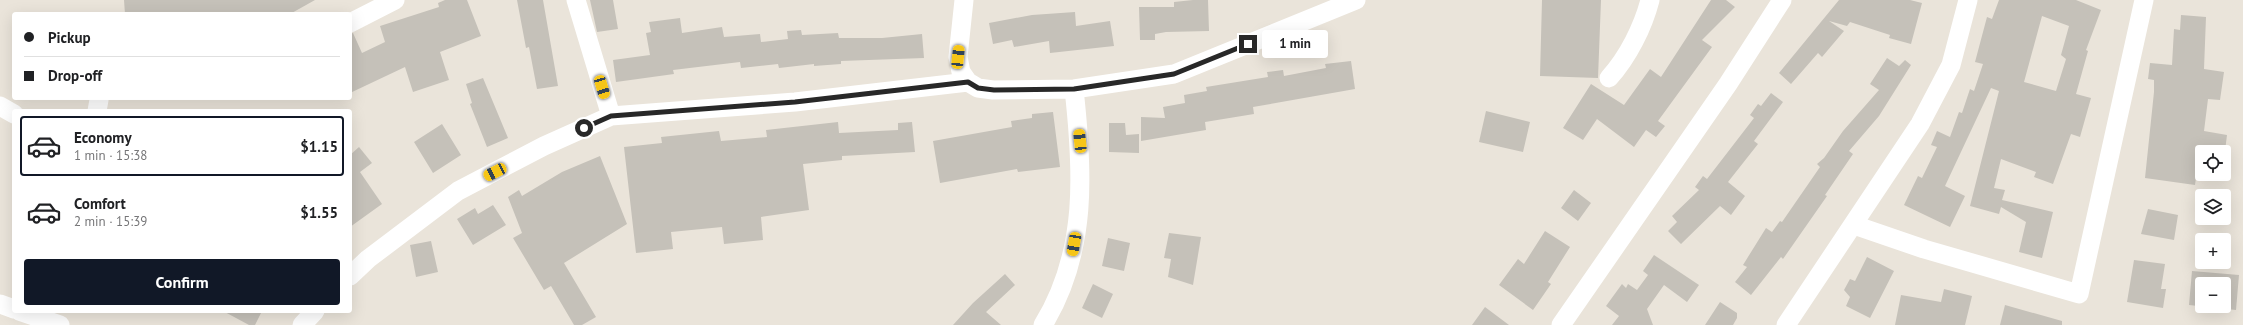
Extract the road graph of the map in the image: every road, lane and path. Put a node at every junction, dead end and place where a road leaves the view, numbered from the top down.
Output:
1 (395, 0) edge
2 (576, 0) edge
3 (964, 0) edge
4 (1356, 0) edge
5 (1650, 0) edge
6 (1782, 0) edge
7 (1968, 0) edge
8 (2144, 0) edge
9 (352, 22) edge
10 (1609, 78) dead end
11 (968, 82) junction
12 (1074, 89) junction
13 (0, 106) edge
14 (12, 113) edge
15 (611, 116) junction
16 (1854, 225) junction
17 (352, 274) edge
18 (0, 304) edge
19 (12, 308) edge
20 (24, 313) edge
21 (312, 313) edge
22 (52, 324) edge
23 (302, 325) edge
24 (1043, 325) edge
25 (1560, 325) edge
26 (1786, 325) edge

1 - 9 street
2 - 15 street
3 - 11 street
4 - 12 street
5 - 10 street
6 - 25 street
7 - 16 street
8 - 16 street
11 - 12 street
11 - 15 street
12 - 24 street
13 - 14 street
15 - 17 street
16 - 26 street
18 - 19 street
20 - 22 street
21 - 23 street

